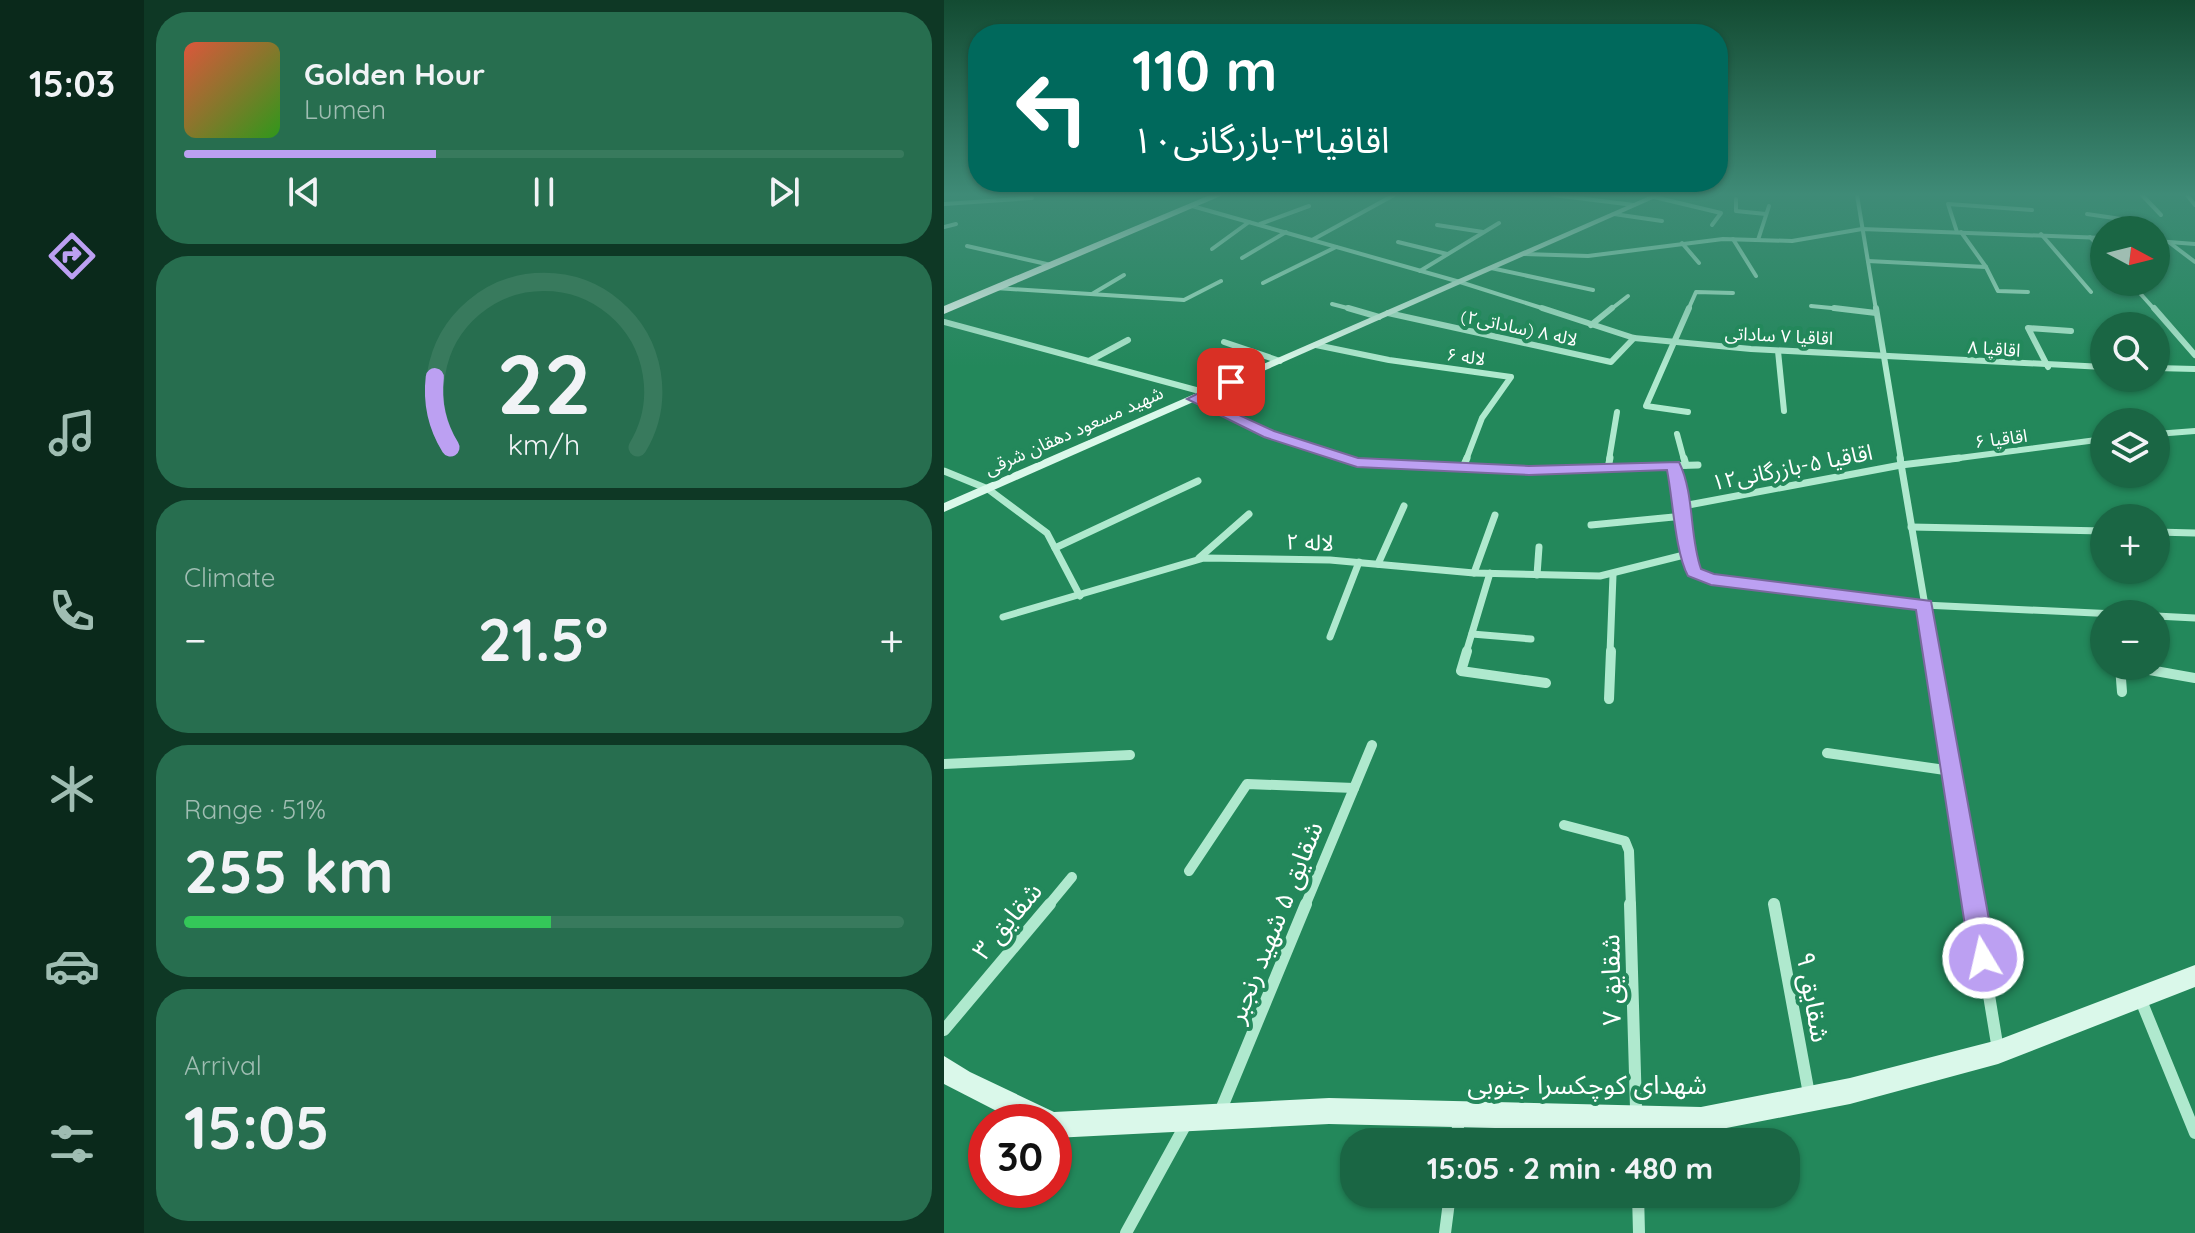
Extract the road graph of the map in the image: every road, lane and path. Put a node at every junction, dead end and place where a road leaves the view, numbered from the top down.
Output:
1 (996, 253) edge
2 (1081, 253) edge
3 (1251, 253) edge
4 (1325, 253) edge
5 (1355, 253) edge
6 (1442, 253) edge
7 (1527, 253) edge
8 (1613, 253) edge
9 (1690, 253) edge
10 (1741, 253) edge
11 (1866, 253) edge
12 (1975, 253) edge
13 (2057, 253) edge
14 (1448, 254) joint
15 (1524, 254) junction
16 (1242, 258) dead end
17 (1868, 261) junction
18 (1699, 263) dead end
19 (1051, 265) junction
20 (1986, 267) junction
21 (1491, 268) junction
22 (1420, 271) junction
23 (1124, 275) dead end
24 (1756, 276) dead end
25 (1221, 281) dead end
26 (1460, 282) junction
27 (1263, 283) dead end
28 (995, 288) junction
29 (1593, 290) dead end
30 (2090, 291) edge
31 (2028, 292) dead end
32 (1733, 293) dead end
33 (1092, 295) junction
34 (1628, 296) dead end
35 (2142, 296) edge
36 (1332, 304) dead end
37 (1811, 306) dead end
38 (944, 310) edge
39 (1876, 313) junction
40 (1384, 315) junction
41 (944, 322) edge
42 (1591, 325) junction
43 (2071, 331) dead end
44 (1634, 338) junction
45 (1128, 340) dead end
46 (1224, 342) dead end
47 (1672, 344) junction
48 (1316, 345) junction
49 (1778, 351) junction
50 (2195, 355) edge
51 (1883, 356) junction
52 (1280, 361) junction
53 (1088, 362) junction
54 (2048, 367) junction
55 (2090, 367) edge
56 (2170, 368) edge
57 (2195, 369) edge
58 (1207, 393) junction
59 (1194, 399) junction
60 (1784, 411) dead end
61 (1617, 412) dead end
62 (1688, 412) dead end
63 (2195, 431) edge
64 (2170, 433) edge
65 (1677, 434) dead end
66 (2090, 441) edge
67 (1686, 465) junction
68 (1698, 465) dead end
69 (1901, 465) junction
70 (1673, 466) junction
71 (1463, 467) junction
72 (1608, 468) junction
73 (944, 471) edge
74 (1198, 481) dead end
75 (988, 489) junction
76 (1404, 506) dead end
77 (1683, 506) junction
78 (944, 508) edge
79 (1249, 514) dead end
80 (1495, 515) dead end
81 (1684, 516) junction
82 (1591, 525) dead end
83 (1911, 527) junction
84 (2090, 531) edge
85 (2170, 532) edge
86 (2195, 533) edge
87 (1539, 547) dead end
88 (1055, 548) junction
89 (1688, 554) junction
90 (1196, 561) junction
91 (1359, 562) junction
92 (1378, 564) junction
93 (1474, 573) junction
94 (1490, 573) junction
95 (1537, 575) junction
96 (1613, 575) junction
97 (1080, 596) junction
98 (1924, 605) junction
99 (2090, 613) edge
100 (1003, 617) dead end
101 (2170, 617) edge
102 (2195, 618) edge
103 (1472, 634) junction
104 (1330, 637) dead end
105 (1531, 639) dead end
106 (2170, 674) edge
107 (2195, 678) edge
108 (2121, 680) edge
109 (1546, 683) dead end
110 (2122, 692) dead end
111 (1609, 699) dead end
112 (1372, 745) dead end
113 (1827, 753) dead end
114 (1130, 755) dead end
115 (944, 764) edge
116 (1952, 771) junction
117 (1354, 788) junction
118 (1564, 825) dead end
119 (1189, 871) dead end
120 (1072, 877) dead end
121 (1774, 904) dead end
122 (2195, 976) edge
123 (2140, 998) junction
124 (944, 1030) edge
125 (1998, 1052) junction
126 (944, 1069) edge
127 (1810, 1098) junction
128 (1009, 1104) edge
129 (1460, 1114) junction
130 (1218, 1117) junction
131 (1189, 1118) junction
132 (1072, 1124) edge
133 (1458, 1128) edge
134 (1615, 1128) edge
135 (1637, 1128) edge
136 (1650, 1128) edge
137 (2195, 1133) edge
138 (1448, 1208) edge
139 (1638, 1208) edge
140 (1126, 1233) edge
141 (1445, 1233) edge
142 (1639, 1233) edge

1 - 19 street
2 - 19 main road
3 - 16 street
4 - 27 street
5 - 22 street, اقاقیا ۷ ساداتی
6 - 14 street
7 - 15 main road, شهید مسعود دهقان شرقی
8 - 15 street
9 - 18 street
10 - 24 street
11 - 17 street
12 - 20 street
13 - 30 street
14 - 22 street
15 - 21 main road, شهید مسعود دهقان شرقی
17 - 20 street
17 - 39 street
19 - 28 main road
20 - 31 street
21 - 26 main road, شهید مسعود دهقان شرقی
21 - 29 street
22 - 26 street, اقاقیا ۷ ساداتی
23 - 33 street
25 - 33 street
26 - 40 main road, شهید مسعود دهقان شرقی
26 - 42 street, اقاقیا ۷ ساداتی
28 - 33 street
28 - 38 main road
32 - 47 street
34 - 42 street
35 - 50 street
36 - 40 street
37 - 39 street
39 - 51 street
40 - 44 street, لاله ۸ (ساداتی۲)
40 - 48 main road, شهید مسعود دهقان شرقی
41 - 53 street
42 - 44 street, اقاقیا ۷ ساداتی
43 - 54 street
44 - 47 street, اقاقیا ۷ ساداتی
45 - 53 street
46 - 52 street
47 - 49 street, اقاقیا ۷ ساداتی
47 - 62 street
48 - 52 main road, شهید مسعود دهقان شرقی
48 - 71 street, لاله ۶
49 - 51 street, اقاقیا ۷ ساداتی
49 - 60 street
51 - 54 street, اقاقیا ۸
51 - 69 street
52 - 58 main road, شهید مسعود دهقان شرقی
53 - 58 street
54 - 55 street, اقاقیا ۸
56 - 57 street
58 - 59 main road, شهید مسعود دهقان شرقی
59 - 71 street
59 - 75 main road, شهید مسعود دهقان شرقی
61 - 72 street
63 - 64 street
65 - 67 street
66 - 69 street, اقاقیا ۶
67 - 68 street
67 - 70 street
69 - 77 street, اقاقیا ۵-بازرگانی۱۲
69 - 83 street
70 - 72 street
70 - 77 street
71 - 72 street
73 - 75 street
74 - 88 street
75 - 78 main road, شهید مسعود دهقان شرقی
75 - 88 street
76 - 92 street
77 - 81 street
79 - 90 street
80 - 93 street
81 - 82 street
81 - 89 street
83 - 84 street
83 - 98 street
85 - 86 street
87 - 95 street
88 - 97 street
89 - 96 street, لاله ۲
89 - 98 street
90 - 91 street, لاله ۲
90 - 97 street, لاله ۲
91 - 92 street, لاله ۲
91 - 104 street
92 - 93 street, لاله ۲
93 - 94 street, لاله ۲
94 - 95 street, لاله ۲
94 - 103 street
95 - 96 street, لاله ۲
96 - 111 street
97 - 100 street, لاله ۲
98 - 99 street
98 - 116 street
101 - 102 street
103 - 105 street
103 - 109 street
106 - 107 street
108 - 110 street
112 - 117 street, شقایق ۵ شهید رنجبر
113 - 116 street
114 - 115 street
116 - 125 street
117 - 119 street
117 - 130 street, شقایق ۵ شهید رنجبر
118 - 135 street, شقایق ۷
120 - 124 street, شقایق ۳
121 - 127 street, شقایق ۹
122 - 123 main road, شهدای کوچکسرا جنوبی
123 - 125 main road, شهدای کوچکسرا جنوبی
123 - 137 street
125 - 127 main road, شهدای کوچکسرا جنوبی
126 - 128 main road
127 - 136 main road, شهدای کوچکسرا جنوبی
129 - 130 main road, شهدای کوچکسرا جنوبی
129 - 133 street
129 - 134 main road, شهدای کوچکسرا جنوبی
130 - 131 main road, شهدای کوچکسرا جنوبی
131 - 132 main road, شهدای کوچکسرا جنوبی
131 - 140 street
138 - 141 street
139 - 142 street

